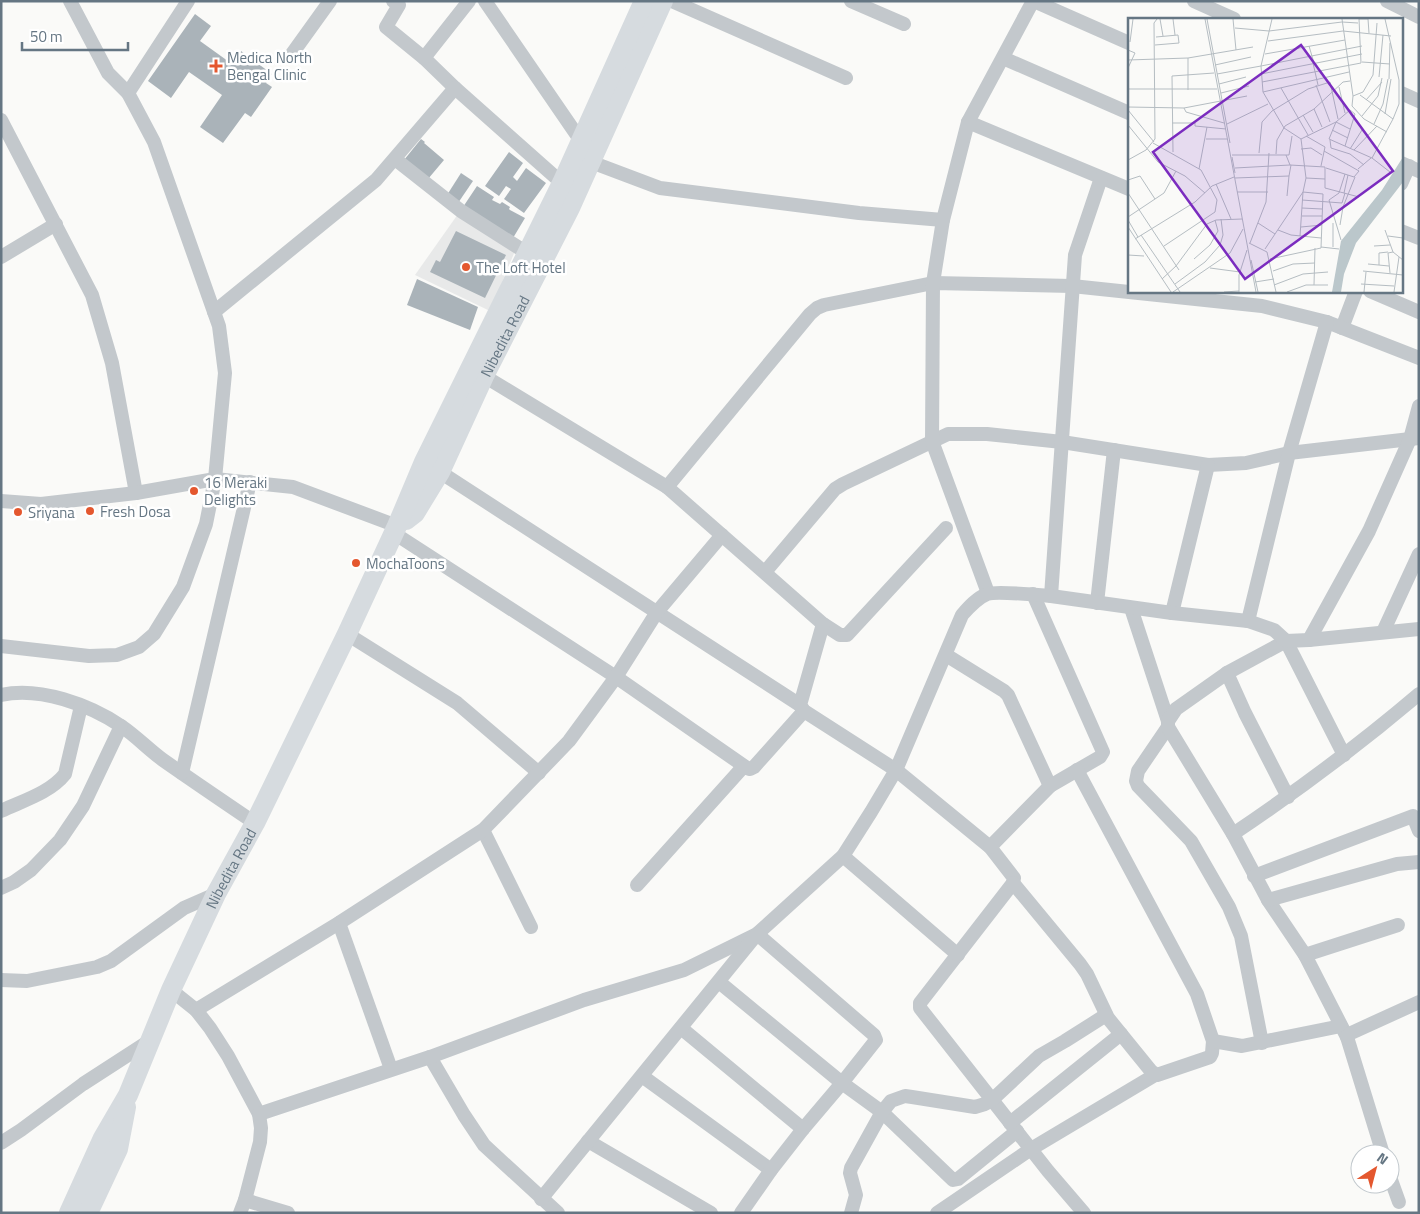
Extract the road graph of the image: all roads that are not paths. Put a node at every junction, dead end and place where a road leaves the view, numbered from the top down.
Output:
1 (70, 1) edge
2 (188, 1) edge
3 (330, 1) edge
4 (394, 1) edge
5 (469, 1) edge
6 (484, 1) edge
7 (644, 1) edge
8 (664, 1) edge
9 (672, 1) edge
10 (851, 1) edge
11 (1033, 1) edge
12 (1194, 1) edge
13 (1387, 1) edge
14 (1419, 17) edge
15 (1232, 18) edge
16 (904, 24) dead end
17 (1128, 43) edge
18 (289, 58) dead end
19 (424, 58) junction
20 (1003, 58) junction
21 (846, 78) dead end
22 (455, 88) junction
23 (128, 93) junction
24 (1402, 93) edge
25 (1419, 101) edge
26 (1128, 112) edge
27 (1, 120) edge
28 (968, 122) junction
29 (581, 141) junction
30 (395, 159) junction
31 (591, 162) junction
32 (1413, 166) edge
33 (1101, 178) junction
34 (1402, 182) edge
35 (562, 184) junction
36 (1128, 189) edge
37 (943, 220) junction
38 (56, 224) junction
39 (1402, 231) edge
40 (1419, 238) edge
41 (528, 253) junction
42 (1, 257) edge
43 (933, 282) junction
44 (1072, 286) junction
45 (1128, 292) edge
46 (1129, 292) edge
47 (1356, 292) edge
48 (1372, 292) edge
49 (214, 312) junction
50 (1419, 312) edge
51 (1327, 322) junction
52 (1342, 328) junction
53 (1419, 358) edge
54 (484, 376) junction
55 (1419, 406) edge
56 (1415, 438) edge
57 (932, 441) junction
58 (1062, 442) junction
59 (1114, 450) junction
60 (1289, 453) junction
61 (1208, 465) junction
62 (440, 472) junction
63 (215, 479) junction
64 (250, 482) junction
65 (667, 487) junction
66 (136, 493) junction
67 (1, 501) edge
68 (946, 528) dead end
69 (395, 530) junction
70 (722, 535) junction
71 (1419, 554) edge
72 (765, 572) junction
73 (988, 594) junction
74 (1033, 594) junction
75 (1051, 596) junction
76 (1097, 603) junction
77 (1131, 608) junction
78 (657, 612) junction
79 (1172, 613) junction
80 (1248, 621) junction
81 (823, 624) junction
82 (1419, 629) edge
83 (1382, 632) junction
84 (347, 634) junction
85 (1309, 640) junction
86 (1286, 641) junction
87 (1, 646) edge
88 (946, 655) junction
89 (1227, 673) junction
90 (616, 677) junction
91 (1419, 694) edge
92 (1, 695) edge
93 (81, 706) junction
94 (802, 708) junction
95 (1168, 724) junction
96 (121, 726) junction
97 (1344, 755) junction
98 (743, 767) junction
99 (896, 770) junction
100 (1077, 770) junction
101 (182, 773) junction
102 (539, 773) junction
103 (1050, 786) junction
104 (1288, 797) junction
105 (1, 811) edge
106 (254, 823) junction
107 (483, 830) junction
108 (1419, 831) edge
109 (1233, 834) junction
110 (990, 848) junction
111 (843, 856) junction
112 (1419, 862) edge
113 (1254, 876) junction
114 (1013, 883) junction
115 (637, 885) dead end
116 (1, 888) edge
117 (216, 894) junction
118 (1268, 900) junction
119 (339, 923) junction
120 (1398, 925) dead end
121 (531, 927) dead end
122 (757, 934) junction
123 (1305, 954) junction
124 (958, 955) junction
125 (1, 980) edge
126 (719, 982) junction
127 (171, 990) junction
128 (1419, 1002) edge
129 (196, 1010) junction
130 (1106, 1015) junction
131 (681, 1028) junction
132 (1344, 1032) junction
133 (1121, 1034) junction
134 (150, 1040) junction
135 (1212, 1041) junction
136 (1262, 1043) junction
137 (430, 1057) junction
138 (390, 1069) junction
139 (1155, 1074) junction
140 (642, 1076) junction
141 (842, 1084) junction
142 (128, 1095) junction
143 (992, 1100) junction
144 (882, 1112) junction
145 (259, 1114) junction
146 (1014, 1127) junction
147 (803, 1129) junction
148 (588, 1141) junction
149 (1, 1143) edge
150 (1380, 1144) edge
151 (1031, 1149) junction
152 (771, 1170) junction
153 (1396, 1194) edge
154 (541, 1199) junction
155 (245, 1200) junction
156 (1399, 1202) dead end
157 (69, 1213) edge
158 (88, 1213) edge
159 (240, 1213) edge
160 (288, 1213) edge
161 (558, 1213) edge
162 (710, 1213) edge
163 (741, 1213) edge
164 (851, 1213) edge
165 (938, 1213) edge
166 (1084, 1213) edge

1 - 23 street
2 - 23 street
3 - 18 street
4 - 19 street
5 - 19 street
6 - 29 street
7 - 29 street, Nibedita Road
8 - 31 street, Nibedita Road
9 - 21 street
10 - 16 street
11 - 17 street
11 - 20 street
12 - 15 street
13 - 14 street
19 - 22 street
20 - 26 street
20 - 28 street
22 - 30 street
22 - 35 street
23 - 49 street
24 - 25 street
27 - 38 street
28 - 33 street
28 - 37 street
29 - 35 street, Nibedita Road
30 - 41 street
30 - 49 street
31 - 37 street
31 - 54 street, Nibedita Road
32 - 34 street
33 - 36 street
33 - 44 street
35 - 41 street, Nibedita Road
37 - 43 street
38 - 42 street
38 - 66 street
39 - 40 street
41 - 69 street, Nibedita Road
43 - 44 street
43 - 57 street
43 - 65 street
44 - 45 street
44 - 58 street
46 - 51 street
47 - 52 street
48 - 50 street
49 - 63 street
51 - 52 street
51 - 60 street
52 - 53 street
54 - 62 street, Nibedita Road
54 - 65 street
55 - 56 street
56 - 60 street
56 - 85 street
57 - 58 street
57 - 72 street
57 - 73 street
58 - 59 street
58 - 75 street
59 - 61 street
59 - 76 street
60 - 61 street
60 - 80 street
61 - 79 street
62 - 69 street, Nibedita Road
62 - 78 street
63 - 64 street
63 - 66 street
63 - 87 street
64 - 69 street
64 - 101 street
65 - 70 street
66 - 67 street
68 - 81 street
69 - 84 street, Nibedita Road
69 - 90 street
70 - 72 street
70 - 78 street
71 - 83 street
72 - 81 street
73 - 74 street
73 - 88 street
74 - 75 street
74 - 100 street
75 - 76 street
76 - 77 street
77 - 79 street
77 - 95 street
78 - 90 street
78 - 94 street
79 - 80 street
80 - 86 street
81 - 94 street
82 - 83 street
83 - 85 street
84 - 102 street
84 - 106 street, Nibedita Road
85 - 86 street
86 - 89 street
86 - 97 street
88 - 99 street
88 - 103 street
89 - 95 street
89 - 104 street
90 - 98 street
90 - 102 street
91 - 97 street
92 - 93 street
93 - 96 street
93 - 105 street
94 - 98 street
94 - 99 street
95 - 109 street
95 - 136 street
96 - 101 street
96 - 116 street
97 - 104 street
98 - 115 street
99 - 110 street
99 - 111 street
100 - 103 street
100 - 135 street
101 - 106 street
102 - 107 street
103 - 110 street
104 - 109 street
106 - 117 street, Nibedita Road
107 - 119 street
107 - 121 street
108 - 113 street
109 - 113 street
110 - 114 street
111 - 122 street
111 - 124 street
112 - 118 street
113 - 118 street
114 - 124 street
114 - 130 street
117 - 125 street
117 - 127 street, Nibedita Road
118 - 123 street
119 - 129 street
119 - 138 street
120 - 123 street
122 - 126 street
122 - 137 street
122 - 141 street
123 - 132 street
124 - 143 street
126 - 131 street
126 - 141 street
127 - 129 street
127 - 134 street, Nibedita Road
128 - 132 street
129 - 145 street
130 - 133 street
130 - 143 street
131 - 140 street
131 - 147 street
132 - 136 street
132 - 150 street
133 - 139 street
133 - 146 street
134 - 142 street, Nibedita Road
134 - 149 street
135 - 136 street
135 - 139 street
137 - 138 street
137 - 154 street
138 - 145 street
139 - 151 street
140 - 148 street
140 - 152 street
141 - 144 street
141 - 147 street
142 - 157 street, Nibedita Road
142 - 158 street
143 - 144 street
143 - 146 street
144 - 146 street
144 - 164 street
145 - 155 street
146 - 151 street
147 - 152 street
148 - 154 street
148 - 162 street
151 - 165 street
151 - 166 street
152 - 163 street
153 - 156 street
154 - 161 street
155 - 159 street
155 - 160 street

